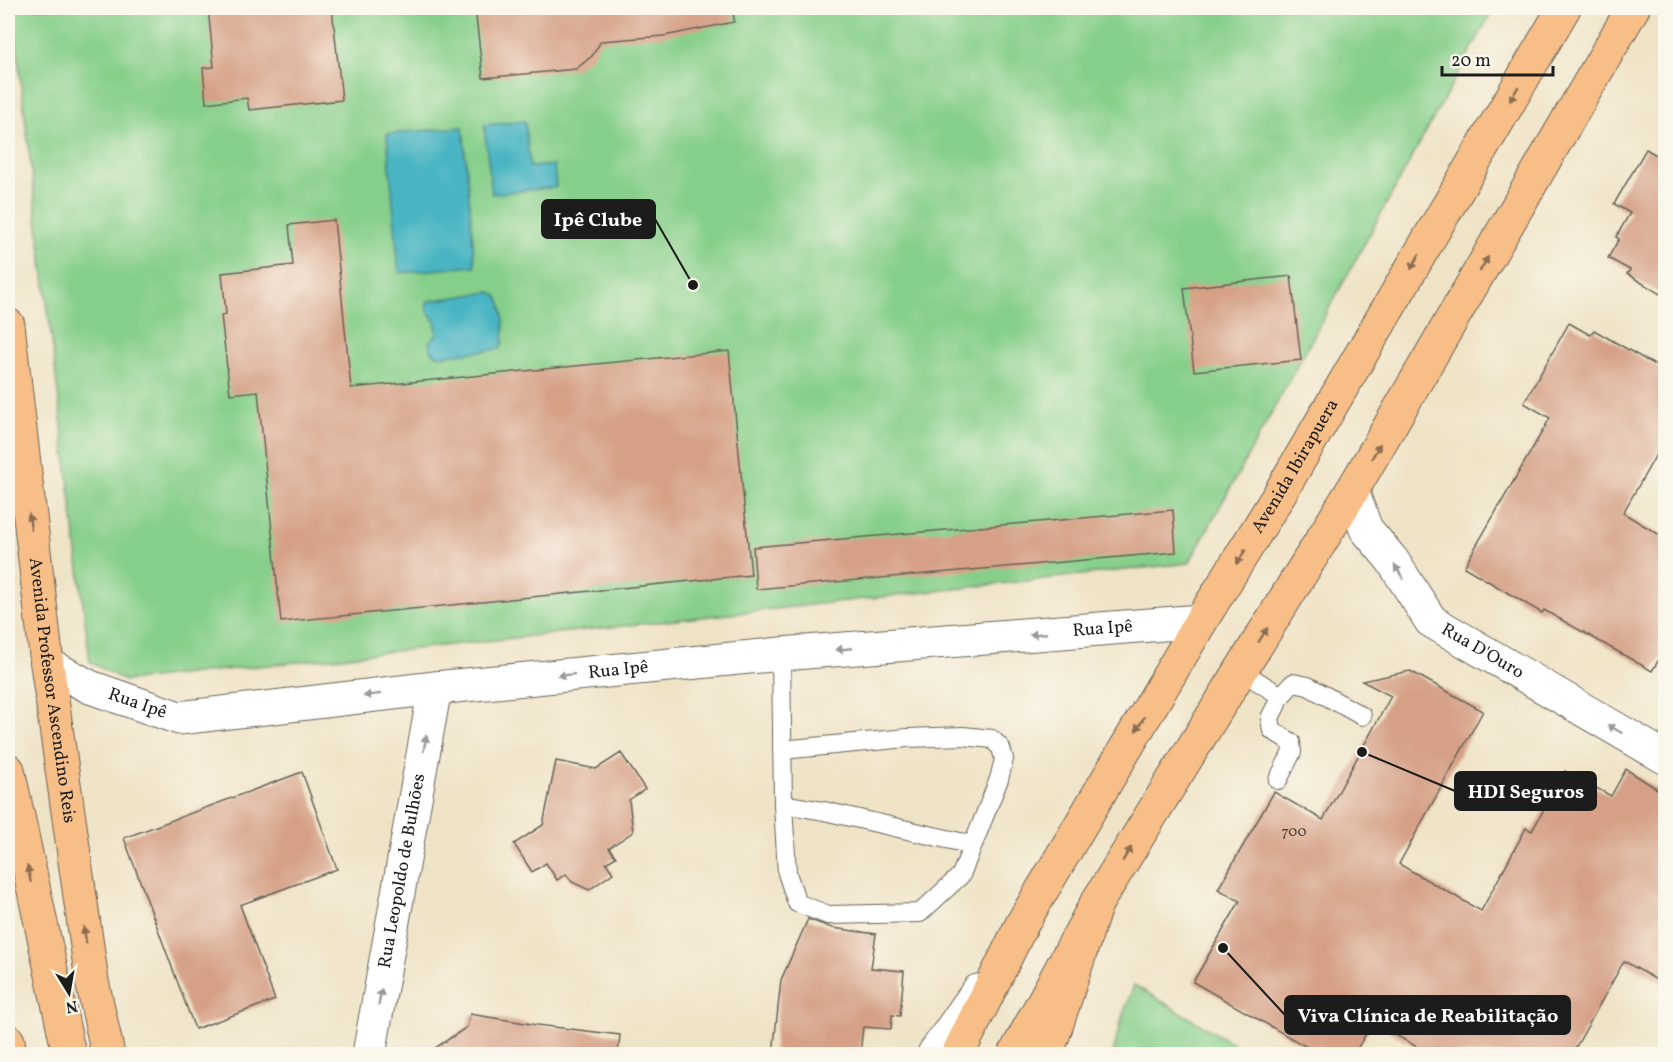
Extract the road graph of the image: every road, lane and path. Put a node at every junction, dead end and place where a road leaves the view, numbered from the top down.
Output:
1 (1564, 8) edge
2 (1633, 8) edge
3 (8, 325) edge
4 (1352, 491) junction
5 (1201, 621) junction
6 (781, 654) junction
7 (47, 664) junction
8 (1241, 671) junction
9 (435, 688) junction
10 (1281, 696) junction
11 (1362, 716) dead end
12 (782, 750) junction
13 (1665, 758) edge
14 (8, 770) edge
15 (1278, 780) dead end
16 (783, 804) junction
17 (973, 845) junction
18 (1096, 904) junction
19 (1022, 924) junction
20 (8, 1041) edge
21 (10, 1054) edge
22 (69, 1054) edge
23 (108, 1054) edge
24 (369, 1054) edge
25 (934, 1054) edge
26 (958, 1054) edge
27 (1015, 1054) edge
28 (1047, 1054) edge

1 -> 5 main road, Avenida Ibirapuera
4 -> 2 main road
7 -> 3 main road, Avenida Professor Ascendino Reis
8 -> 4 main road
13 -> 4 street, Rua D'Ouro
5 -> 6 street, Rua Ipê
5 -> 19 main road, Avenida Ibirapuera
6 -> 9 street, Rua Ipê
6 - 12 lane
9 -> 7 street, Rua Ipê
23 -> 7 main road, Avenida Professor Ascendino Reis
8 - 10 lane
18 -> 8 main road
24 -> 9 street, Rua Leopoldo de Bulhões
10 - 11 lane
10 - 15 lane
12 - 16 lane
12 - 17 lane
22 -> 14 main road
16 - 17 lane
16 - 17 lane
18 - 27 main road
18 - 28 main road
19 - 25 street
19 - 26 main road, Avenida Ibirapuera
20 - 21 main road

